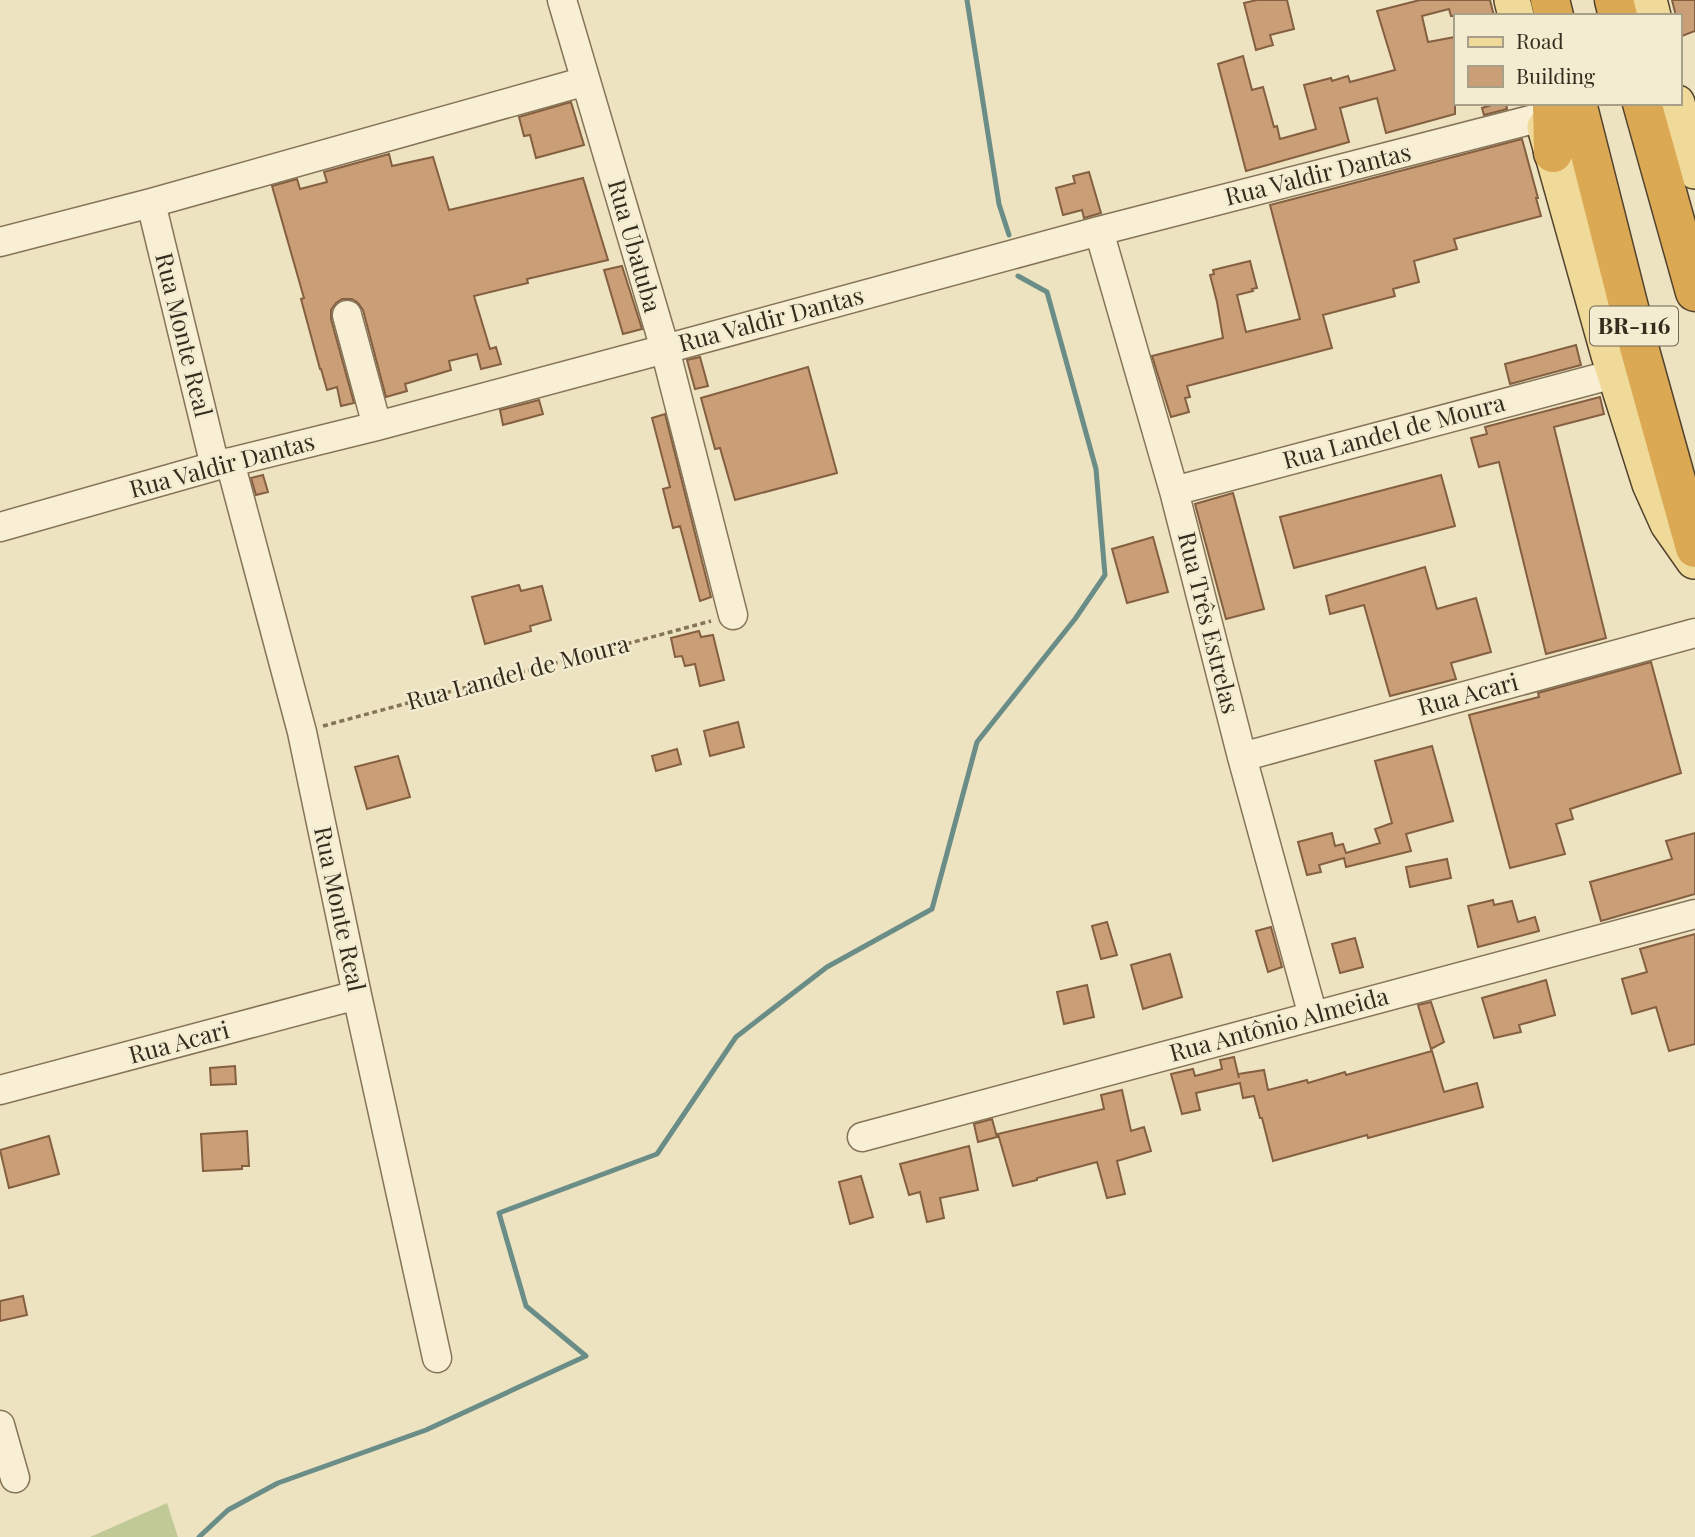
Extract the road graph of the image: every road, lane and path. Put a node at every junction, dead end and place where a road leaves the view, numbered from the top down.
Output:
1 (562, 0) edge
2 (586, 81) junction
3 (1578, 105) edge
4 (1644, 105) edge
5 (1678, 105) edge
6 (1544, 108) edge
7 (1553, 153) joint
8 (1695, 171) edge
9 (151, 203) junction
10 (1099, 231) junction
11 (0, 242) edge
12 (1695, 292) edge
13 (346, 315) dead end
14 (665, 349) junction
15 (1614, 374) junction
16 (377, 426) junction
17 (223, 464) junction
18 (1174, 491) junction
19 (0, 527) edge
20 (1695, 548) edge
21 (1695, 562) edge
22 (733, 615) joint
23 (1695, 633) edge
24 (302, 732) junction
25 (1242, 757) junction
26 (1695, 914) edge
27 (357, 995) junction
28 (1313, 1016) junction
29 (0, 1090) edge
30 (862, 1137) dead end
31 (437, 1359) dead end
32 (0, 1425) edge
33 (15, 1479) dead end

1 - 2 street, Rua Ubatuba
2 - 9 street
2 - 14 street, Rua Ubatuba
3 - 20 highway, BR-116
4 - 12 highway, BR-116
5 - 8 main road
6 - 7 highway
6 - 10 street, Rua Valdir Dantas
7 - 15 main road, BR-116
9 - 11 street
9 - 17 street, Rua Monte Real
10 - 14 street, Rua Valdir Dantas
10 - 18 street, Rua Três Estrelas
13 - 16 street
14 - 16 street, Rua Valdir Dantas
14 - 22 street, Rua Ubatuba
15 - 18 street, Rua Landel de Moura
15 - 21 main road, BR-116
16 - 17 street, Rua Valdir Dantas
17 - 19 street, Rua Valdir Dantas
17 - 24 street, Rua Monte Real
18 - 25 street, Rua Três Estrelas
22 - 24 path, Rua Landel de Moura
23 - 25 street, Rua Acari
24 - 27 street, Rua Monte Real
25 - 28 street, Rua Três Estrelas
26 - 28 street, Rua Antônio Almeida
27 - 29 street, Rua Acari
27 - 31 street, Rua Monte Real
28 - 30 street, Rua Antônio Almeida
32 - 33 street

